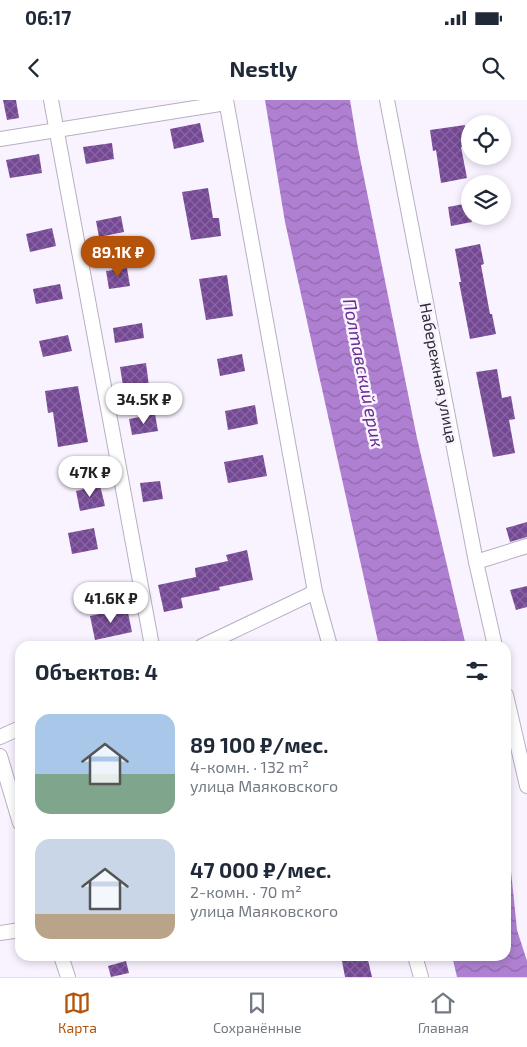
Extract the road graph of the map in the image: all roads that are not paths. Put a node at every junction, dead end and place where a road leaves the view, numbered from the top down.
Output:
1 (51, 100) edge
2 (387, 100) edge
3 (226, 102) edge
4 (56, 129) junction
5 (0, 139) edge
6 (527, 546) edge
7 (476, 562) junction
8 (315, 592) junction
9 (151, 641) edge
10 (212, 641) edge
11 (329, 641) edge
12 (494, 641) edge
13 (511, 717) edge
14 (15, 730) edge
15 (0, 737) edge
16 (0, 756) edge
17 (527, 786) edge
18 (15, 806) edge
19 (15, 931) edge
20 (0, 933) edge
21 (63, 961) edge
22 (416, 961) edge
23 (68, 977) edge
24 (421, 977) edge

1 - 4 street
2 - 7 street, Набережная улица
3 - 4 street
3 - 8 street
4 - 5 street
4 - 9 street
6 - 7 street
7 - 12 street, Набережная улица
8 - 10 street
8 - 11 street
13 - 17 street
14 - 15 street
16 - 18 street
19 - 20 street
21 - 23 street
22 - 24 street

